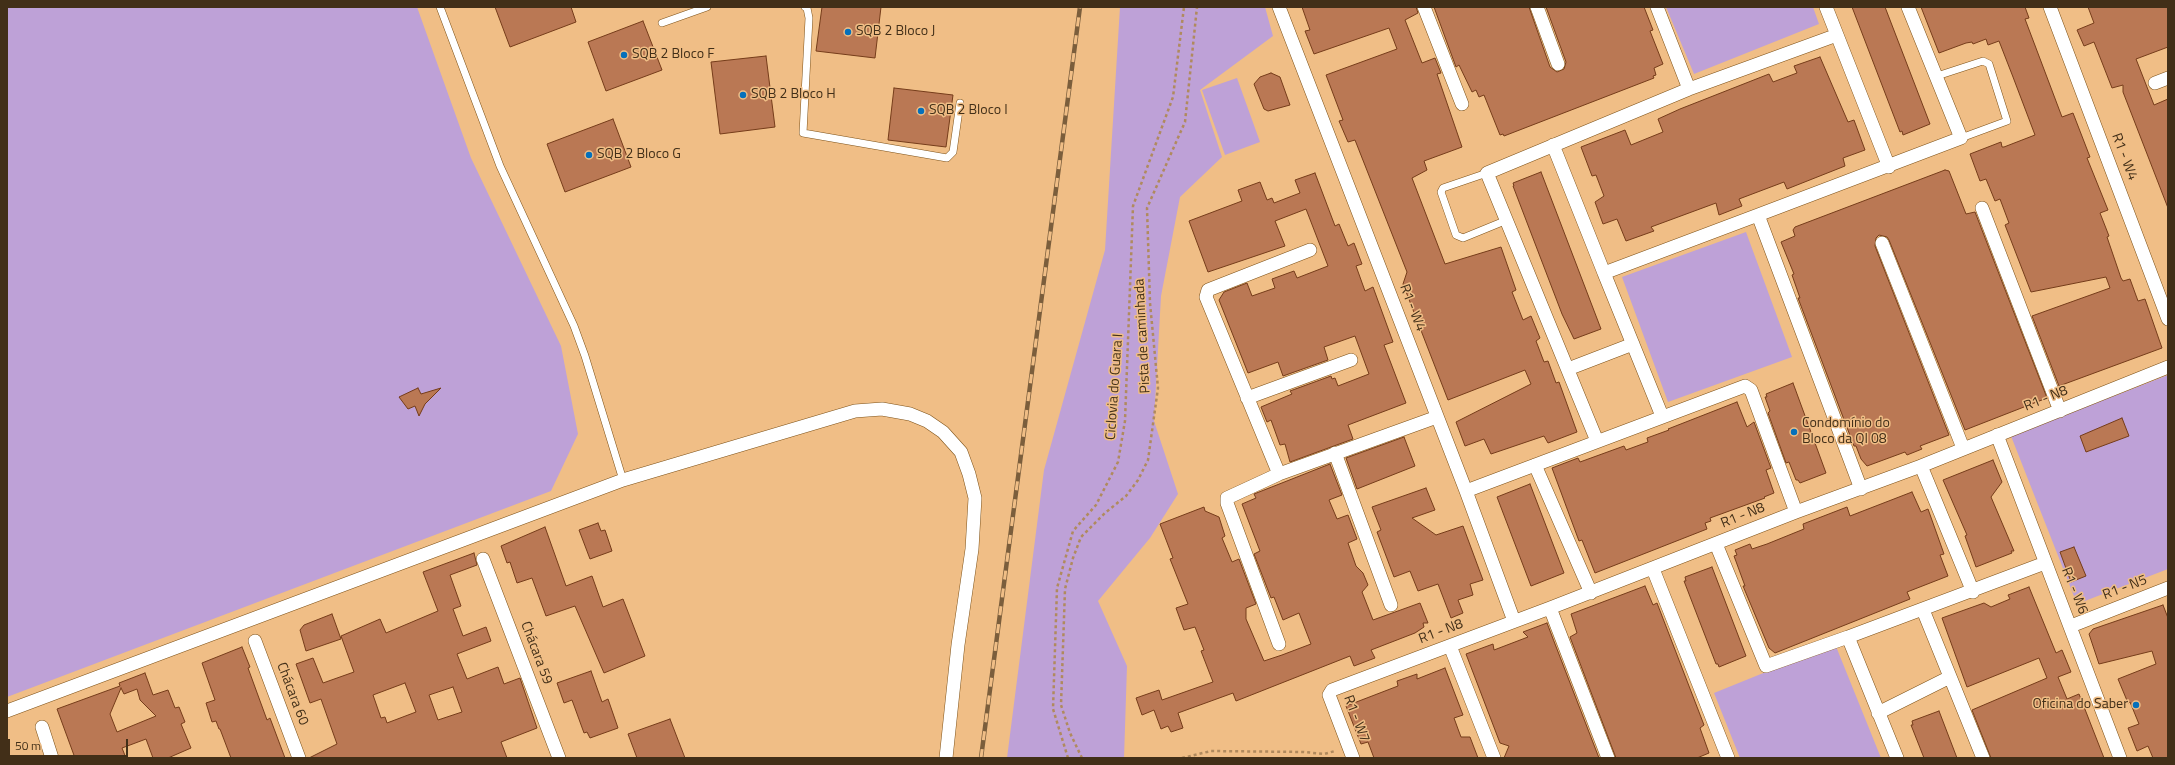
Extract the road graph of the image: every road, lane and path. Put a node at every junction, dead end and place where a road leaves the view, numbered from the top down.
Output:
1 (440, 7) edge
2 (707, 7) edge
3 (805, 7) edge
4 (1184, 7) edge
5 (1197, 7) edge
6 (1279, 7) edge
7 (1424, 7) edge
8 (1537, 7) edge
9 (1657, 7) edge
10 (1826, 7) edge
11 (1908, 7) edge
12 (2050, 7) edge
13 (662, 23) dead end
14 (1836, 35) junction
15 (1558, 64) dead end
16 (1937, 76) junction
17 (2168, 78) edge
18 (2156, 83) dead end
19 (1690, 89) junction
20 (960, 103) dead end
21 (1462, 104) dead end
22 (1962, 138) junction
23 (1553, 145) junction
24 (1889, 167) junction
25 (1487, 173) junction
26 (1982, 208) dead end
27 (1758, 215) junction
28 (1507, 220) junction
29 (1882, 244) dead end
30 (1310, 250) dead end
31 (1604, 273) junction
32 (2168, 319) edge
33 (1633, 344) junction
34 (1352, 360) dead end
35 (2168, 367) edge
36 (1568, 369) junction
37 (1247, 398) junction
38 (2060, 411) junction
39 (1662, 416) junction
40 (1438, 417) junction
41 (1997, 435) junction
42 (1597, 441) junction
43 (1963, 448) junction
44 (1335, 453) junction
45 (1536, 465) junction
46 (1921, 466) junction
47 (1279, 474) junction
48 (623, 480) junction
49 (1861, 489) junction
50 (1466, 491) junction
51 (1796, 512) junction
52 (1716, 544) junction
53 (483, 559) dead end
54 (2045, 563) junction
55 (1653, 569) junction
56 (2168, 588) edge
57 (1972, 592) junction
58 (1591, 593) junction
59 (1391, 605) dead end
60 (1550, 608) junction
61 (1923, 610) junction
62 (1514, 622) junction
63 (2071, 626) junction
64 (1848, 637) junction
65 (255, 641) dead end
66 (1279, 644) dead end
67 (1450, 646) junction
68 (1950, 677) junction
69 (1330, 692) joint
70 (7, 711) edge
71 (1878, 713) junction
72 (42, 727) dead end
73 (1351, 753) edge
74 (52, 758) edge
75 (299, 758) edge
76 (559, 758) edge
77 (946, 758) edge
78 (1068, 758) edge
79 (1082, 758) edge
80 (1182, 758) edge
81 (1494, 758) edge
82 (1608, 758) edge
83 (1728, 758) edge
84 (1897, 758) edge
85 (1983, 758) edge
86 (2120, 758) edge

1 - 48 lane
2 - 13 lane
3 - 20 lane
4 - 78 path, Ciclovia do Guara I
5 - 79 path, Pista de caminhada
6 - 40 street, R1 - W4
7 - 21 street
8 - 15 street
9 - 19 street
10 - 14 street
11 - 16 street
12 - 32 street, R1 - W4
14 - 19 street
14 - 24 street
16 - 22 street
16 - 22 lane
17 - 18 street
19 - 23 street
22 - 24 street
23 - 25 street
23 - 31 street
24 - 27 street
25 - 28 street
25 - 28 lane
26 - 38 street
27 - 31 street
27 - 49 street
28 - 36 street
29 - 43 street
30 - 37 street
31 - 33 street
33 - 36 street
33 - 39 street
34 - 37 street
35 - 38 street, R1 - N8
36 - 42 street
37 - 47 street
38 - 41 street, R1 - N8
39 - 42 street
39 - 51 street
40 - 44 street
40 - 50 street, R1 - W4
41 - 43 street, R1 - N8
41 - 54 street, R1 - W6
42 - 45 street
43 - 46 street, R1 - N8
44 - 47 street
44 - 59 street
45 - 50 street
45 - 58 street
46 - 49 street, R1 - N8
46 - 57 street
47 - 66 street
48 - 70 street
48 - 77 street
49 - 51 street, R1 - N8
50 - 62 street, R1 - W4
51 - 52 street, R1 - N8
52 - 55 street, R1 - N8
52 - 64 street
53 - 76 street, Chácara 59
54 - 57 street
54 - 63 street, R1 - W6
55 - 58 street, R1 - N8
55 - 83 street
56 - 63 street, R1 - N5
57 - 61 street
58 - 60 street, R1 - N8
60 - 62 street, R1 - N8
60 - 82 street
61 - 64 street
61 - 68 street
62 - 67 street, R1 - N8
63 - 86 street, R1 - W6
64 - 71 street
65 - 75 street, Chácara 60
67 - 69 street, R1 - N8
67 - 81 street
68 - 71 street
68 - 85 street
69 - 73 street, R1 - W7
71 - 84 street
72 - 74 street
73 - 80 path

